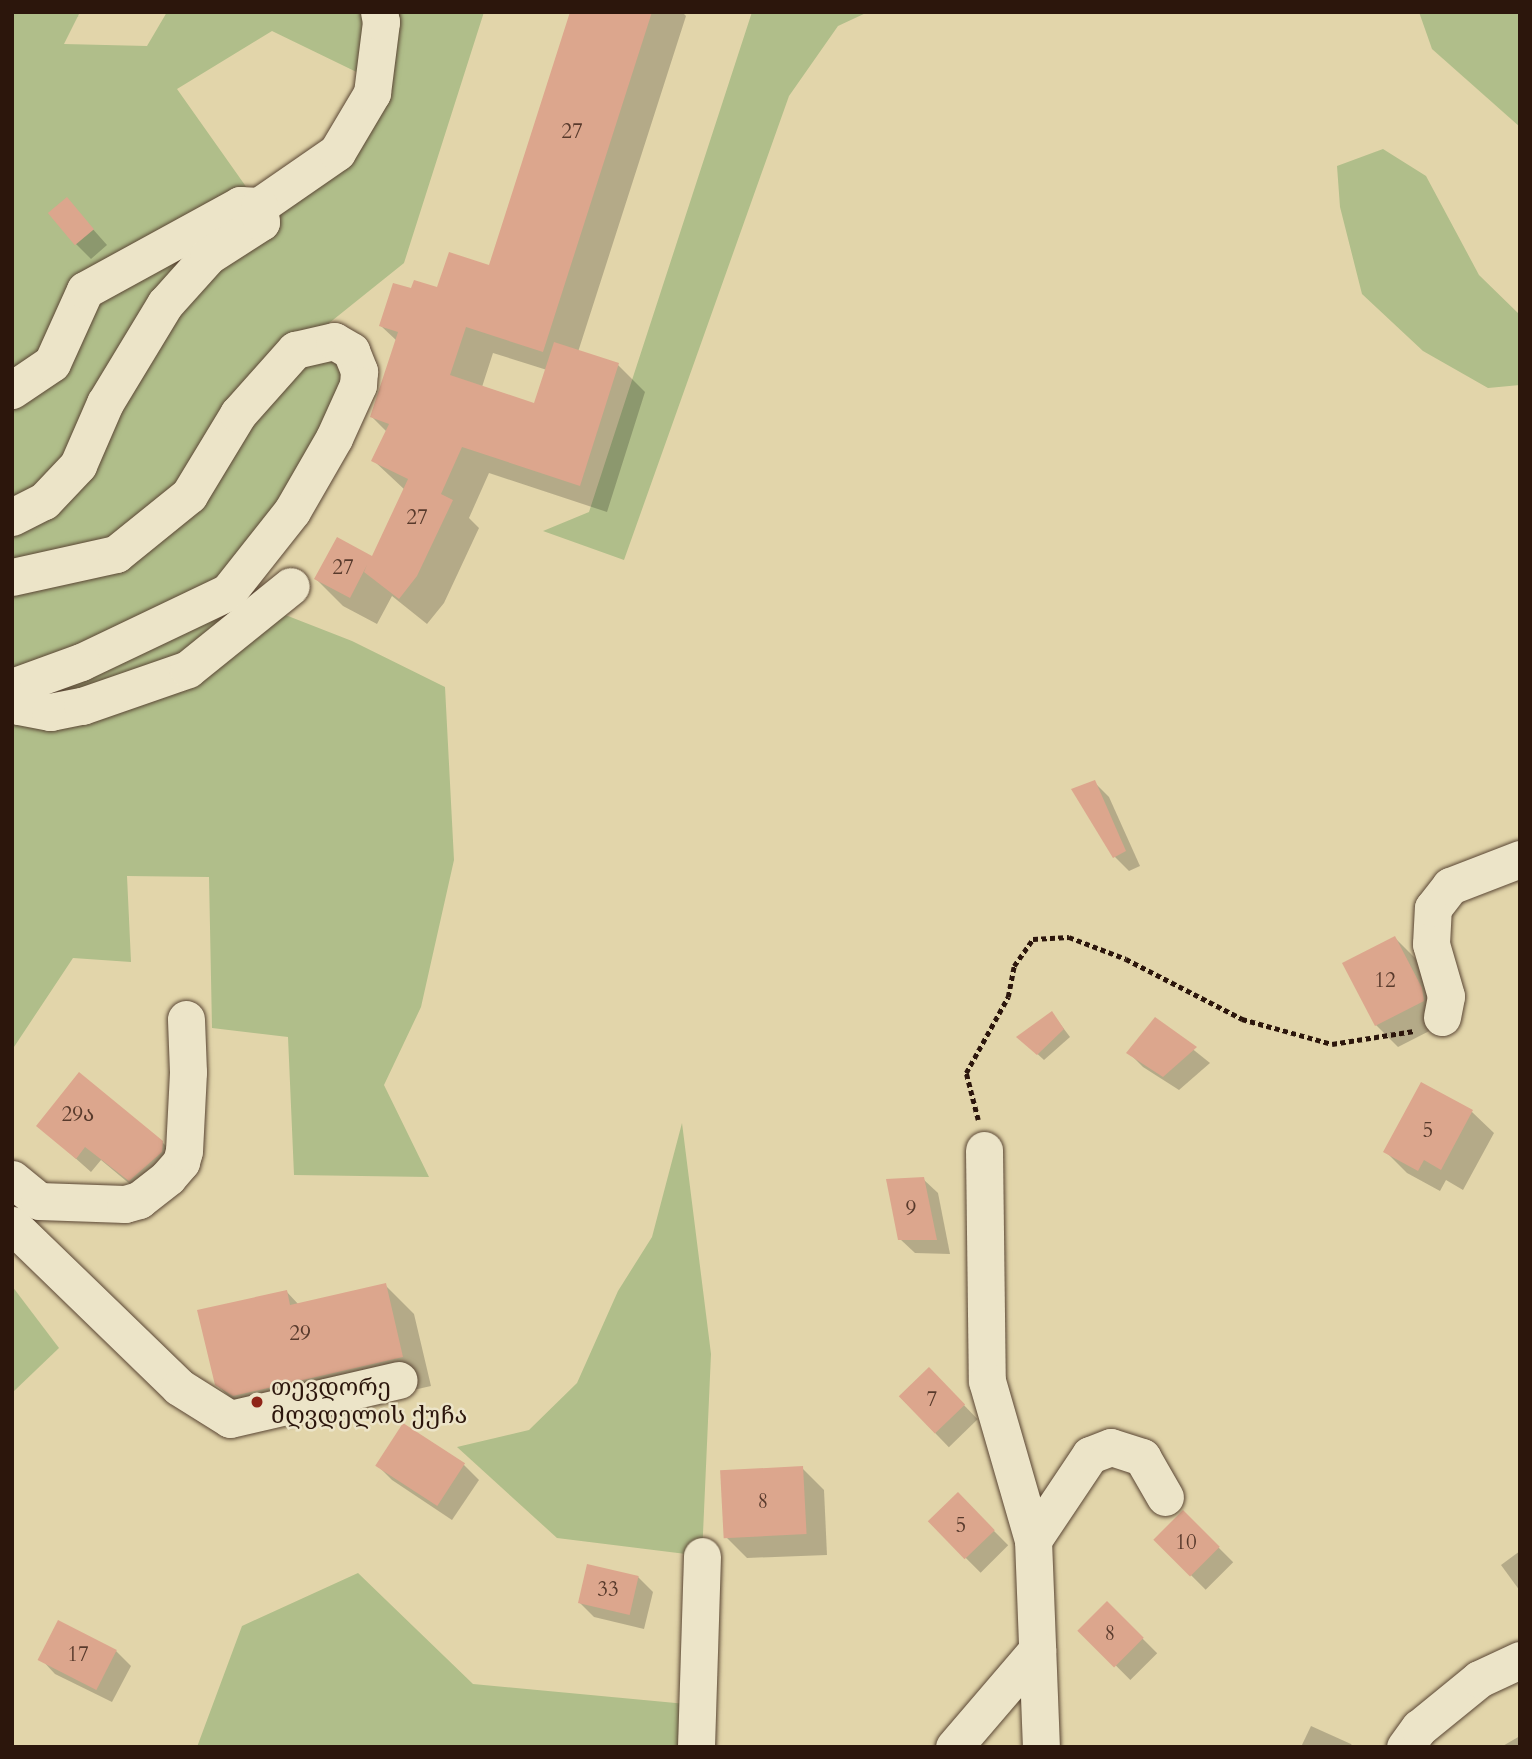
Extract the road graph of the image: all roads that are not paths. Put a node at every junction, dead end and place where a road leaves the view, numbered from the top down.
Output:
1 (379, 12) edge
2 (258, 205) junction
3 (12, 390) edge
4 (12, 517) edge
5 (12, 577) edge
6 (291, 586) dead end
7 (12, 687) edge
8 (12, 699) edge
9 (1520, 859) edge
10 (1442, 1017) road end
11 (187, 1019) dead end
12 (984, 1150) road end
13 (12, 1179) edge
14 (12, 1225) edge
15 (398, 1380) dead end
16 (1165, 1497) dead end
17 (1032, 1540) junction
18 (702, 1556) dead end
19 (1037, 1650) junction
20 (1520, 1660) edge
21 (696, 1747) edge
22 (954, 1747) edge
23 (1041, 1747) edge
24 (1405, 1747) edge

1 - 2 street
2 - 3 street
2 - 4 street
5 - 7 street
6 - 8 street
9 - 10 street
11 - 13 street
12 - 17 street
14 - 15 street
16 - 17 street
17 - 19 street
18 - 21 street
19 - 22 street
19 - 23 street
20 - 24 street

